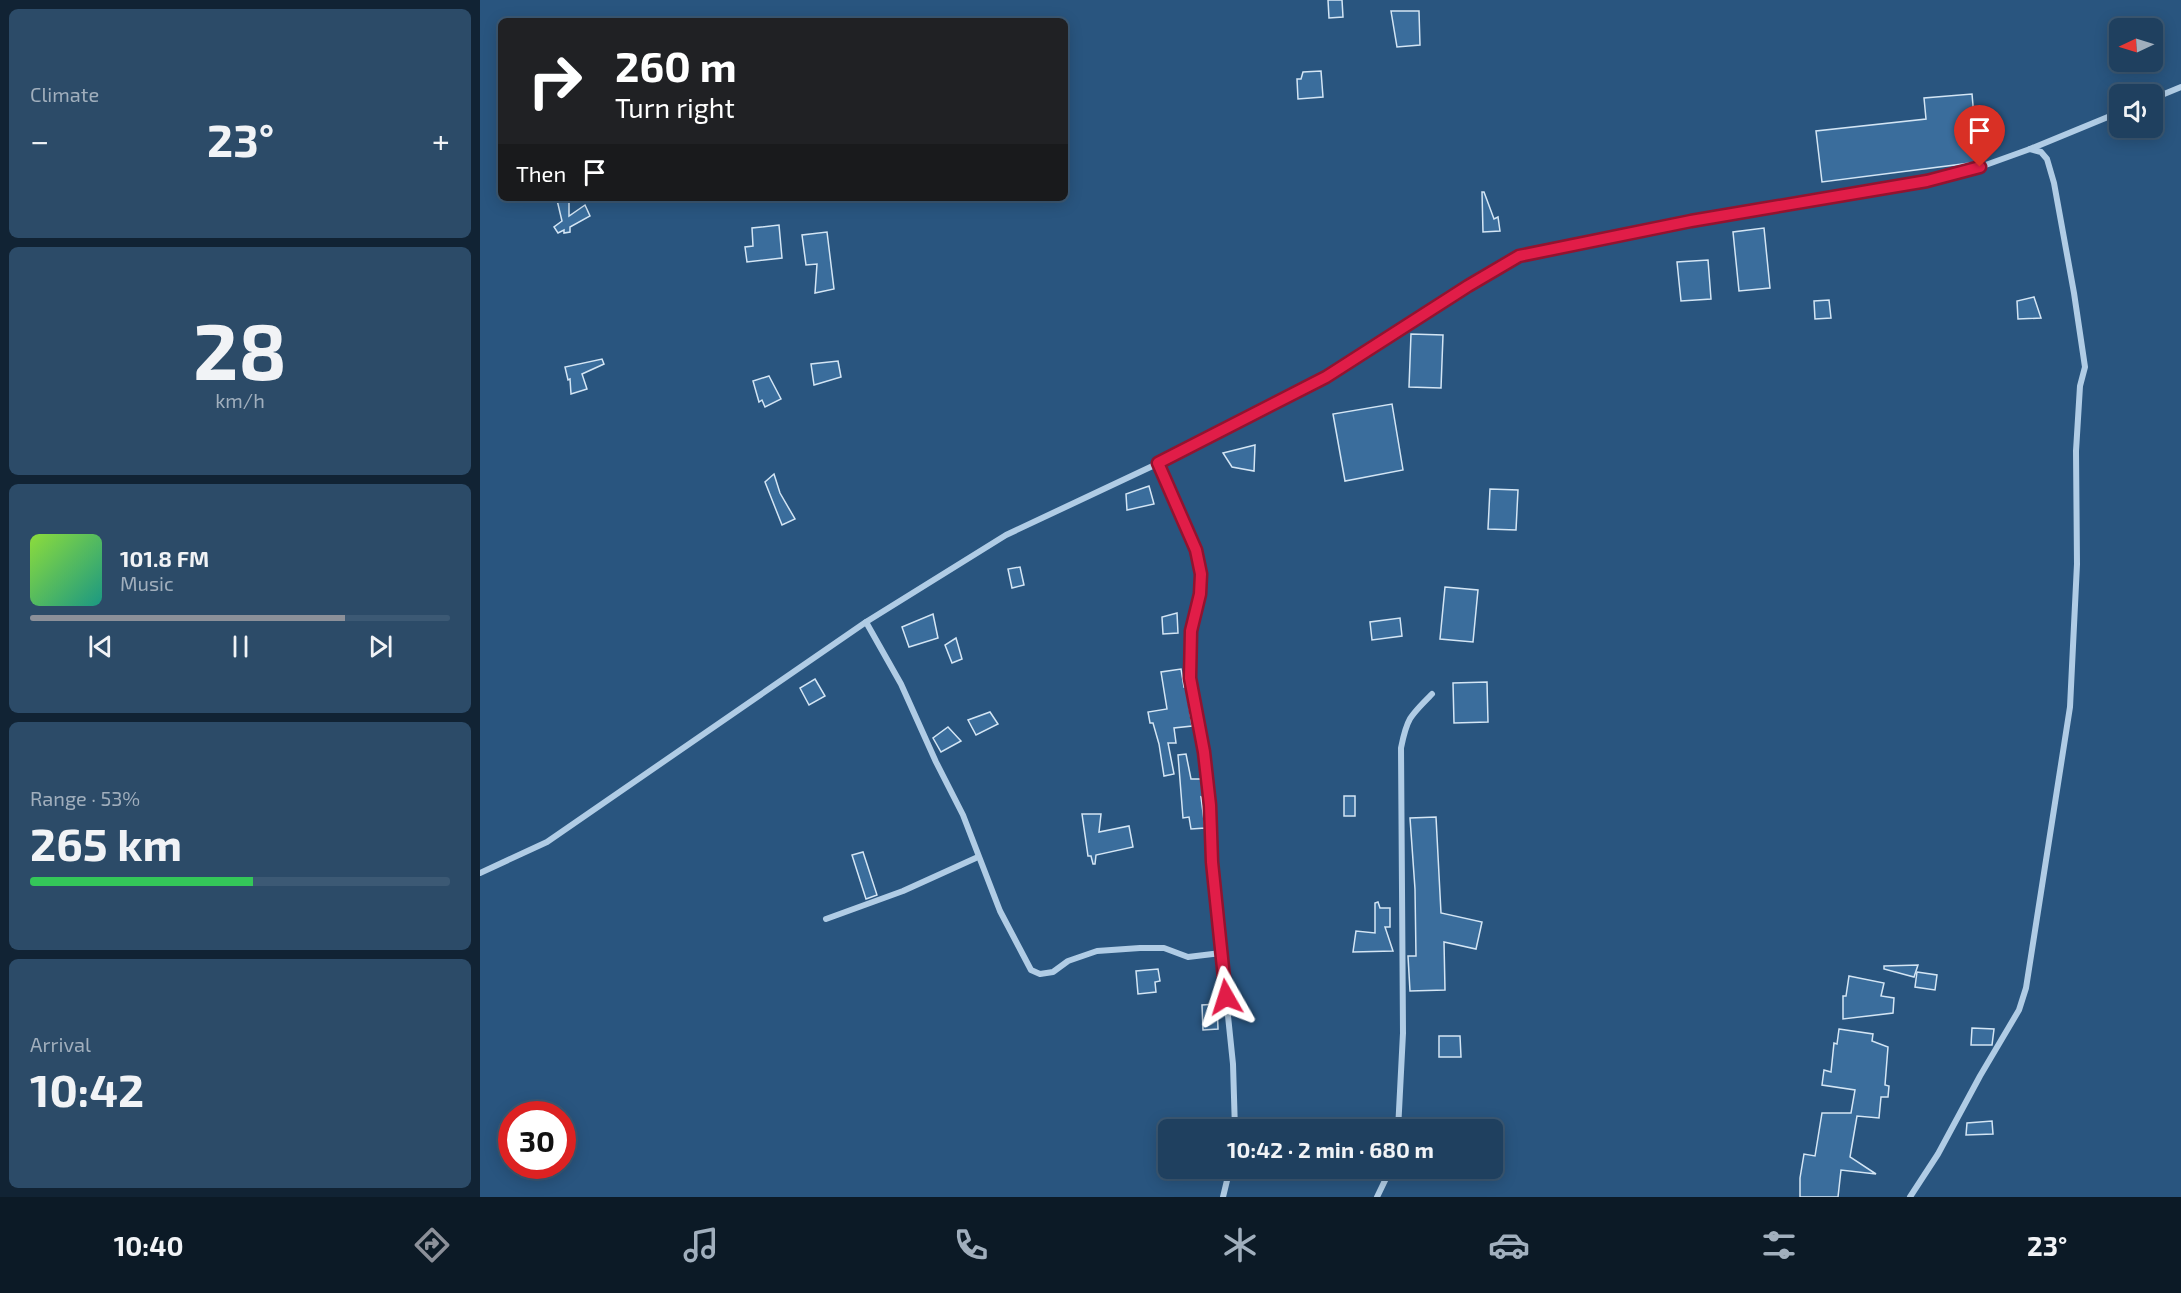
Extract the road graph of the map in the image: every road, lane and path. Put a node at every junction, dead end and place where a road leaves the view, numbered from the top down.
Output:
1 (2181, 87) edge
2 (2163, 94) edge
3 (2109, 117) edge
4 (2030, 149) junction
5 (1158, 463) junction
6 (866, 622) junction
7 (1432, 694) dead end
8 (978, 857) junction
9 (480, 873) edge
10 (826, 919) dead end
11 (1221, 953) junction
12 (1235, 1119) edge
13 (1399, 1119) edge
14 (1227, 1179) edge
15 (1386, 1179) edge
16 (1223, 1197) edge
17 (1377, 1197) edge
18 (1911, 1197) edge

1 - 2 street
3 - 4 street
4 - 5 street
4 - 18 street
5 - 6 street
5 - 11 street
6 - 8 street
6 - 9 street
7 - 13 street
8 - 10 street
8 - 11 street
11 - 12 street
14 - 16 street
15 - 17 street

